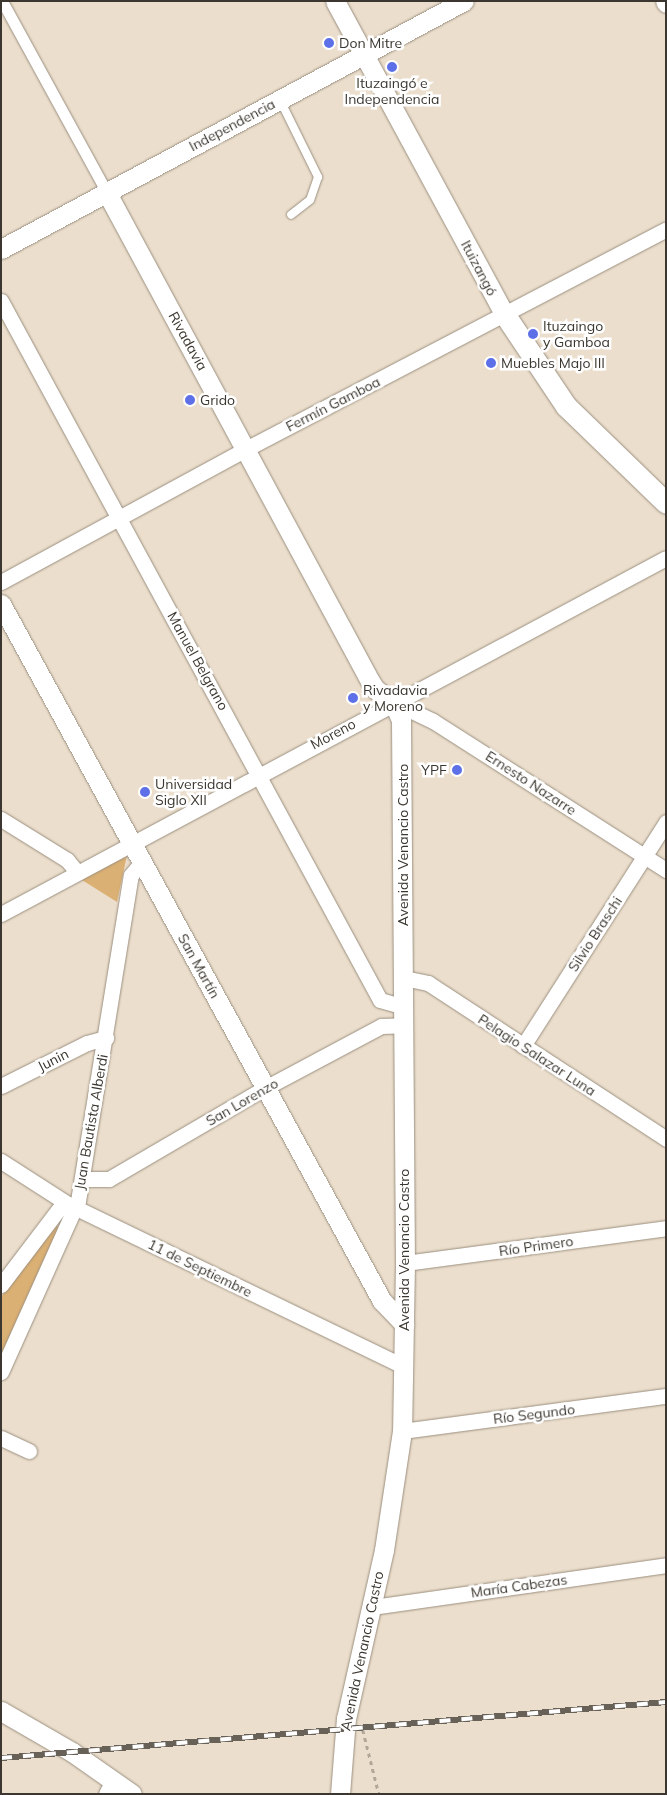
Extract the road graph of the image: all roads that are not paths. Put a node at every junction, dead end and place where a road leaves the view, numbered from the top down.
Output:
1 (2, 1) edge
2 (335, 1) edge
3 (464, 1) edge
4 (364, 54) junction
5 (280, 100) junction
6 (107, 193) junction
7 (291, 215) dead end
8 (666, 229) edge
9 (1, 249) edge
10 (1, 301) edge
11 (505, 315) junction
12 (246, 448) junction
13 (666, 503) edge
14 (120, 517) junction
15 (666, 558) edge
16 (1, 582) edge
17 (1, 604) edge
18 (393, 702) junction
19 (260, 774) junction
20 (1, 819) edge
21 (666, 822) edge
22 (132, 843) junction
23 (645, 856) junction
24 (142, 862) junction
25 (666, 870) edge
26 (77, 872) junction
27 (1, 914) edge
28 (404, 978) junction
29 (404, 1016) junction
30 (106, 1038) junction
31 (523, 1046) junction
32 (1, 1086) edge
33 (265, 1088) junction
34 (666, 1139) edge
35 (1, 1161) edge
36 (82, 1179) junction
37 (69, 1204) junction
38 (666, 1228) edge
39 (406, 1264) junction
40 (1, 1285) edge
41 (404, 1324) junction
42 (403, 1366) junction
43 (1, 1372) edge
44 (666, 1396) edge
45 (402, 1431) junction
46 (1, 1438) edge
47 (29, 1451) dead end
48 (666, 1565) edge
49 (372, 1607) junction
50 (1, 1711) edge
51 (109, 1788) edge
52 (132, 1794) edge
53 (340, 1794) edge

1 - 6 street, Rivadavia
2 - 4 street, Ituizangó
3 - 4 street, Independencia
4 - 5 street, Independencia
4 - 11 street, Ituizangó
5 - 6 street, Independencia
5 - 7 lane
6 - 9 street, Independencia
6 - 12 street, Rivadavia
8 - 11 street, Fermín Gamboa
10 - 14 street, Manuel Belgrano
11 - 12 street, Fermín Gamboa
11 - 13 main road, Ituizangó
12 - 14 street, Fermín Gamboa
12 - 18 street, Rivadavia
14 - 16 street, Fermín Gamboa
14 - 19 street, Manuel Belgrano
15 - 18 street, Moreno
17 - 22 street, San Martín
18 - 19 street, Moreno
18 - 23 street, Ernesto Nazarre
18 - 28 street, Avenida Venancio Castro
19 - 22 street, Moreno
19 - 29 street, Manuel Belgrano
20 - 26 street
21 - 23 street, Silvio Braschi
22 - 24 street, San Martín
22 - 26 street, Moreno
23 - 25 street, Ernesto Nazarre
23 - 31 street, Silvio Braschi
24 - 30 street, Juan Bautista Alberdi
24 - 33 street, San Martín
26 - 27 street, Moreno
28 - 29 street, Avenida Venancio Castro
28 - 31 street, Pelagio Salazar Luna
29 - 33 street, San Lorenzo
29 - 39 street, Avenida Venancio Castro
30 - 32 street, Junin
30 - 36 street, Juan Bautista Alberdi
31 - 34 street, Pelagio Salazar Luna
33 - 36 street, San Lorenzo
33 - 41 street, San Martín
35 - 37 street, 11 de Septiembre
36 - 37 street, Juan Bautista Alberdi
37 - 40 street, Juan Bautista Alberdi
37 - 42 street, 11 de Septiembre
37 - 43 street, Juan Bautista Alberdi
38 - 39 street, Río Primero
39 - 41 street, Avenida Venancio Castro
41 - 42 street, Avenida Venancio Castro
42 - 45 street, Avenida Venancio Castro
44 - 45 street, Río Segundo
45 - 49 street, Avenida Venancio Castro
46 - 47 street
48 - 49 street, María Cabezas
49 - 53 street, Avenida Venancio Castro
50 - 51 street
51 - 52 street

